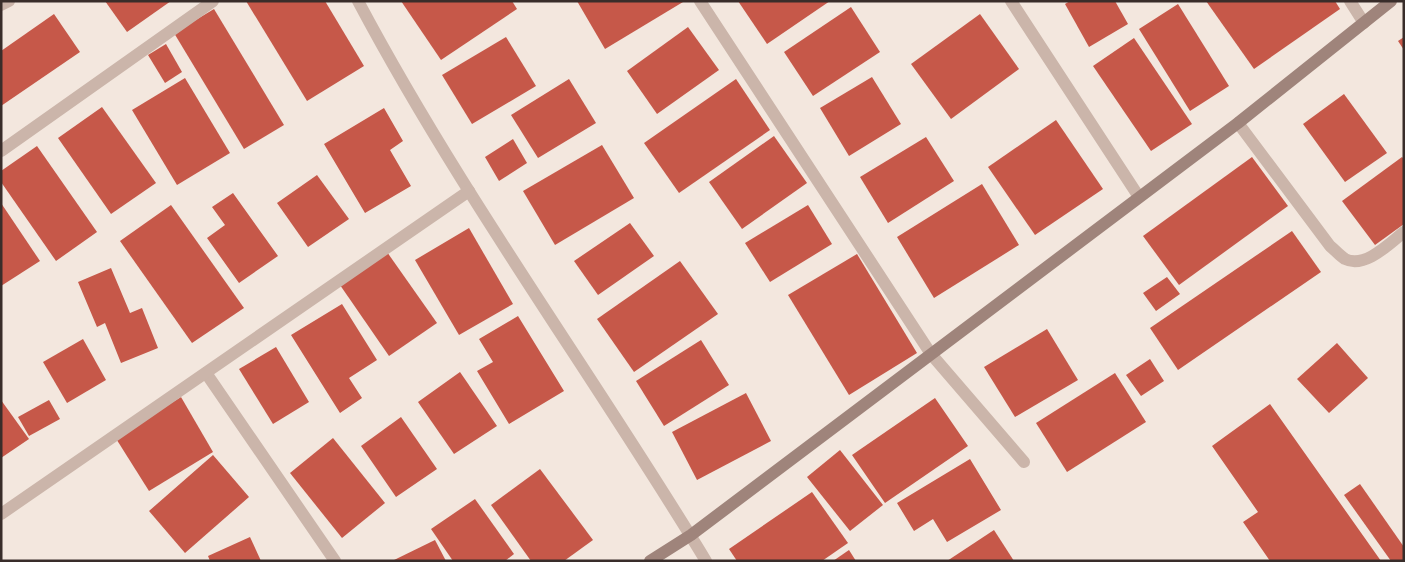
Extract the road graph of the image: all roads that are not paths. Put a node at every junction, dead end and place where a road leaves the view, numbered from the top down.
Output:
1 (10, 1) edge
2 (213, 1) edge
3 (358, 1) edge
4 (700, 1) edge
5 (1011, 1) edge
6 (1350, 1) edge
7 (1392, 1) edge
8 (1, 5) edge
9 (1364, 23) junction
10 (1238, 123) junction
11 (2, 149) edge
12 (470, 191) junction
13 (1139, 197) junction
14 (1404, 232) edge
15 (930, 354) junction
16 (206, 373) junction
17 (1024, 462) dead end
18 (1, 514) edge
19 (690, 535) junction
20 (335, 561) edge
21 (650, 561) edge
22 (706, 561) edge

1 - 8 street
2 - 11 street
3 - 12 street
4 - 15 street
5 - 13 street
6 - 9 street
7 - 9 street
9 - 10 street
10 - 13 street
10 - 14 street
12 - 16 street
12 - 19 street
13 - 15 street
15 - 17 street
15 - 19 street
16 - 18 street
16 - 20 street
19 - 21 street
19 - 22 street

